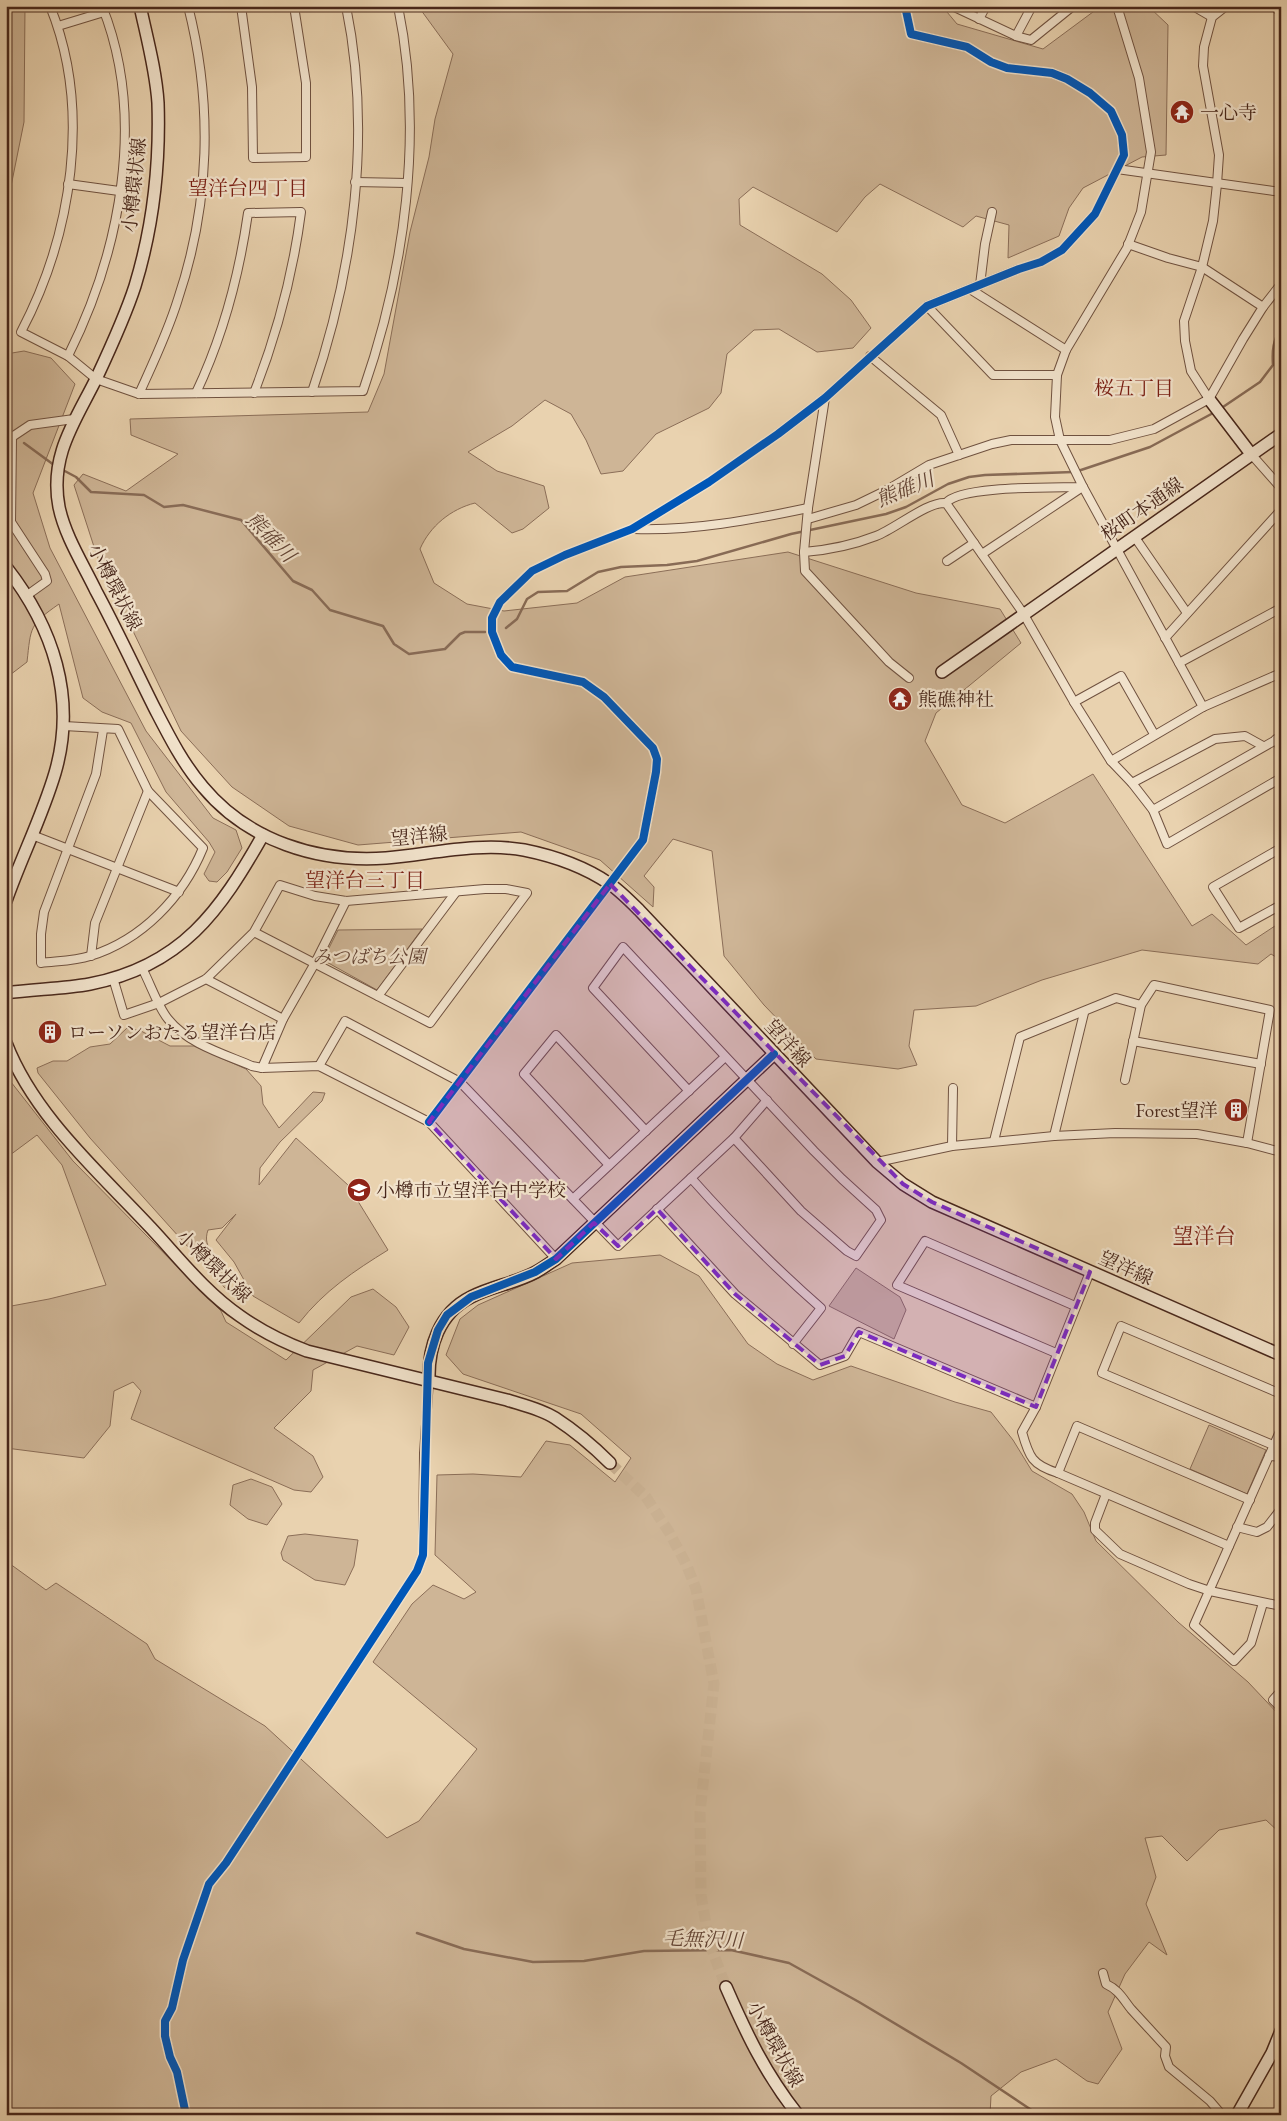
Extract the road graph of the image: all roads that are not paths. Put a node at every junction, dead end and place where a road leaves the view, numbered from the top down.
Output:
1 (50, 6) edge
2 (140, 6) edge
3 (188, 6) edge
4 (240, 6) edge
5 (294, 6) edge
6 (346, 6) edge
7 (398, 6) edge
8 (905, 6) edge
9 (952, 6) edge
10 (986, 6) edge
11 (1032, 6) edge
12 (1073, 6) edge
13 (1117, 6) edge
14 (1193, 6) edge
15 (1226, 6) edge
16 (1277, 6) edge
17 (103, 9) edge
18 (1281, 10) edge
19 (1212, 17) junction
20 (979, 19) junction
21 (58, 26) junction
22 (1016, 36) junction
23 (1118, 169) junction
24 (1147, 172) junction
25 (355, 182) junction
26 (406, 183) junction
27 (68, 184) junction
28 (1217, 184) junction
29 (120, 191) junction
30 (1281, 192) edge
31 (992, 212) dead end
32 (1128, 244) junction
33 (1202, 267) junction
34 (980, 284) junction
35 (1281, 284) edge
36 (970, 289) junction
37 (928, 306) junction
38 (1263, 307) junction
39 (1066, 350) junction
40 (68, 356) junction
41 (870, 356) junction
42 (1057, 375) junction
43 (96, 379) junction
44 (312, 392) junction
45 (254, 393) junction
46 (139, 394) junction
47 (196, 394) junction
48 (825, 398) junction
49 (1212, 403) junction
50 (74, 419) junction
51 (1281, 434) edge
52 (1060, 440) junction
53 (1251, 454) junction
54 (959, 455) junction
55 (1082, 487) junction
56 (1281, 488) edge
57 (946, 503) junction
58 (808, 508) junction
59 (1281, 510) edge
60 (808, 522) junction
61 (632, 529) junction
62 (1134, 536) junction
63 (974, 543) junction
64 (1116, 549) junction
65 (804, 552) junction
66 (982, 554) junction
67 (946, 561) dead end
68 (6, 568) edge
69 (26, 596) junction
70 (1281, 608) edge
71 (1023, 613) junction
72 (1187, 613) junction
73 (1165, 638) junction
74 (1178, 662) junction
75 (942, 672) dead end
76 (1281, 673) edge
77 (909, 678) dead end
78 (1074, 702) junction
79 (1203, 707) junction
80 (64, 726) junction
81 (103, 730) junction
82 (1154, 734) junction
83 (1279, 738) edge
84 (1263, 746) junction
85 (1281, 749) edge
86 (1111, 761) junction
87 (1281, 778) edge
88 (1132, 783) junction
89 (148, 791) junction
90 (1153, 810) junction
91 (32, 835) junction
92 (263, 835) junction
93 (69, 848) junction
94 (1281, 848) edge
95 (117, 868) junction
96 (610, 884) junction
97 (179, 892) junction
98 (456, 892) junction
99 (6, 901) edge
100 (346, 901) junction
101 (1281, 905) edge
102 (254, 932) junction
103 (91, 956) junction
104 (315, 963) junction
105 (142, 968) junction
106 (113, 978) junction
107 (206, 979) junction
108 (6, 993) edge
109 (378, 996) junction
110 (160, 1003) junction
111 (1141, 1005) junction
112 (1084, 1013) junction
113 (284, 1019) junction
114 (1134, 1041) junction
115 (6, 1043) edge
116 (774, 1054) junction
117 (725, 1057) junction
118 (1261, 1064) junction
119 (320, 1066) junction
120 (262, 1068) junction
121 (746, 1079) junction
122 (1125, 1080) dead end
123 (460, 1082) junction
124 (953, 1088) dead end
125 (689, 1091) junction
126 (767, 1100) junction
127 (429, 1122) junction
128 (646, 1131) junction
129 (1054, 1136) junction
130 (734, 1138) junction
131 (994, 1141) junction
132 (1247, 1143) junction
133 (952, 1146) junction
134 (1281, 1152) edge
135 (877, 1162) junction
136 (609, 1165) junction
137 (691, 1178) junction
138 (573, 1199) junction
139 (657, 1209) junction
140 (594, 1223) junction
141 (556, 1259) junction
142 (1090, 1272) junction
143 (1075, 1306) junction
144 (792, 1344) junction
145 (1056, 1353) junction
146 (1281, 1355) edge
147 (429, 1381) junction
148 (1281, 1394) edge
149 (1036, 1407) junction
150 (1281, 1429) edge
151 (1273, 1446) junction
152 (1269, 1456) junction
153 (1281, 1457) edge
154 (610, 1463) tunnel mouth
155 (1058, 1473) junction
156 (1106, 1494) junction
157 (1250, 1500) junction
158 (1281, 1509) edge
159 (1237, 1527) junction
160 (1229, 1546) junction
161 (1210, 1591) junction
162 (1263, 1603) junction
163 (1281, 1606) edge
164 (1281, 1690) edge
165 (1281, 1708) edge
166 (1103, 1973) dead end
167 (726, 1987) tunnel mouth
168 (1281, 2031) edge
169 (186, 2115) edge
170 (798, 2115) edge
171 (1222, 2115) edge
172 (1237, 2115) edge

1 - 21 street
2 - 43 street, 小樽環状線
3 - 46 street
4 - 5 street
6 - 25 street
7 - 26 street
8 - 23 street
9 - 20 street
10 - 20 street
11 - 22 street
12 - 22 street
13 - 24 street
14 - 19 street
15 - 19 street
16 - 18 street
17 - 21 street
17 - 29 street
19 - 28 street
20 - 22 street
21 - 27 street
23 - 24 street
23 - 34 street
24 - 28 street
24 - 32 street
25 - 26 street
25 - 44 street
26 - 44 street
27 - 29 street
27 - 40 street
28 - 30 street
28 - 33 street
29 - 40 street
31 - 34 street
32 - 33 street
32 - 39 street
33 - 38 street
33 - 49 street
34 - 36 street
35 - 38 street
36 - 37 street
36 - 39 street
37 - 41 street
37 - 42 street
38 - 49 street
39 - 42 street
40 - 43 street
41 - 48 street
41 - 54 street
42 - 52 street
43 - 46 street
43 - 50 street, 小樽環状線
44 - 45 street
45 - 47 street
45 - 47 street
46 - 47 street
48 - 58 street
48 - 61 street
49 - 52 street
49 - 53 street
50 - 69 street
50 - 92 street, 小樽環状線
51 - 53 street, 桜町本通線
52 - 54 street
52 - 55 street
53 - 56 street
53 - 62 street, 桜町本通線
54 - 60 street
55 - 57 street
55 - 64 street
55 - 66 street
57 - 63 street
57 - 65 street
58 - 60 street
58 - 61 street
59 - 72 street
60 - 65 street
61 - 96 street
62 - 64 street, 桜町本通線
62 - 72 street
63 - 66 street
63 - 67 street
64 - 71 street, 桜町本通線
64 - 73 street
65 - 77 street
66 - 71 street
68 - 69 street
69 - 80 street
70 - 74 street
71 - 75 street, 桜町本通線
71 - 78 street
72 - 73 street
73 - 74 street
74 - 79 street
76 - 79 street
78 - 82 street
78 - 86 street
79 - 82 street
80 - 81 street
80 - 91 street
81 - 89 street
81 - 93 street
82 - 86 street
83 - 84 street
83 - 85 street
84 - 88 street
84 - 90 street
86 - 88 street
87 - 90 street
88 - 90 street
89 - 95 street
89 - 97 street
91 - 93 street
91 - 99 street
92 - 96 street, 望洋線
92 - 105 street
93 - 95 street
93 - 103 street
94 - 101 street
95 - 97 street
95 - 103 street
96 - 116 street, 望洋線
96 - 123 street
97 - 103 street
98 - 100 street
98 - 109 street
98 - 109 street
100 - 102 street
100 - 104 street
102 - 104 street
102 - 107 street
104 - 109 street
104 - 113 street
105 - 106 street
105 - 110 street
106 - 108 street
106 - 110 street
107 - 110 street
107 - 113 street
110 - 120 street
111 - 112 street
111 - 114 street
111 - 118 street
112 - 129 street
112 - 131 street
113 - 120 street
114 - 118 street
114 - 122 street
115 - 147 street, 小樽環状線
116 - 121 street
116 - 135 street, 望洋線
117 - 121 street
117 - 125 street
117 - 125 street
118 - 132 street
119 - 120 street
119 - 123 street
119 - 127 street
121 - 126 street
121 - 140 street
123 - 127 street
123 - 138 street
124 - 133 street
125 - 128 street
126 - 130 street
126 - 130 street
127 - 141 street
128 - 136 street
128 - 136 street
129 - 131 street
129 - 132 street
130 - 137 street
131 - 133 street
132 - 134 street
133 - 135 street
135 - 142 street, 望洋線
136 - 138 street
137 - 139 street
137 - 144 street
138 - 140 street
139 - 140 street
139 - 144 street
140 - 141 street
141 - 147 street
142 - 143 street
142 - 146 street, 望洋線
143 - 145 street
143 - 145 street
144 - 149 street
145 - 149 street
147 - 154 street, 小樽環状線
147 - 169 street
148 - 151 street
149 - 155 street
150 - 151 street
151 - 152 street
152 - 153 street
152 - 157 street
155 - 156 street
155 - 157 street
156 - 160 street
156 - 161 street
157 - 159 street
158 - 159 street
159 - 160 street
160 - 161 street
161 - 162 street
161 - 162 street
162 - 163 street
164 - 165 street
166 - 171 street
167 - 170 street, 小樽環状線
168 - 172 street

